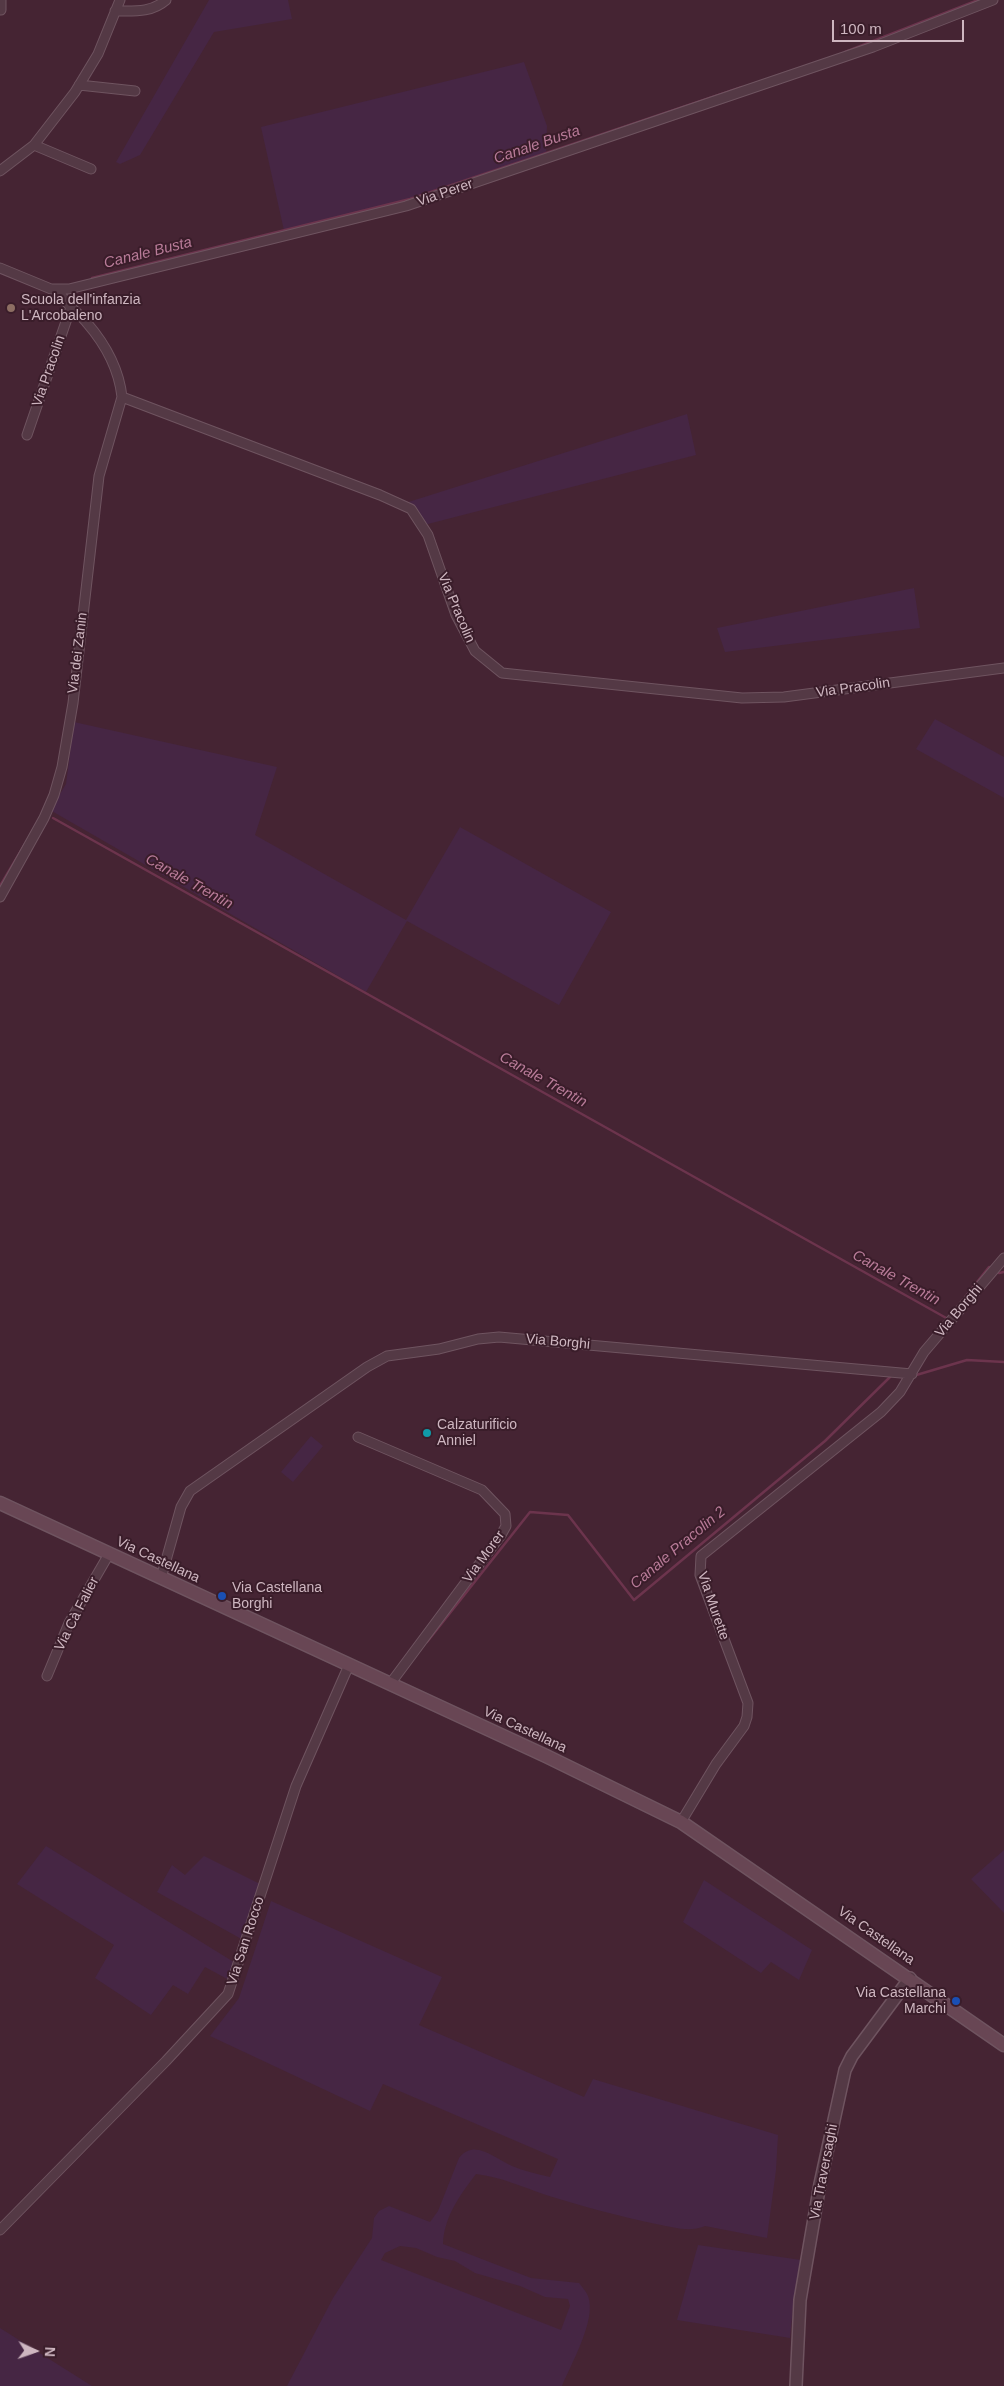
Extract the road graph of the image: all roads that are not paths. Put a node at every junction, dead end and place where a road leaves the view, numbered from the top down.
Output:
1 (1, 0) edge
2 (120, 0) edge
3 (166, 0) edge
4 (993, 0) edge
5 (1, 10) edge
6 (115, 11) junction
7 (79, 85) junction
8 (135, 91) dead end
9 (34, 145) junction
10 (91, 169) dead end
11 (0, 171) edge
12 (0, 268) edge
13 (60, 290) junction
14 (71, 306) junction
15 (122, 397) junction
16 (27, 435) dead end
17 (1004, 668) edge
18 (0, 897) edge
19 (1004, 1258) edge
20 (912, 1374) junction
21 (358, 1437) dead end
22 (0, 1504) edge
23 (109, 1554) junction
24 (161, 1578) junction
25 (349, 1665) junction
26 (47, 1676) dead end
27 (390, 1684) junction
28 (681, 1822) junction
29 (910, 1978) junction
30 (1004, 2045) edge
31 (0, 2230) edge
32 (796, 2386) edge

1 - 5 street
2 - 6 street
3 - 6 street
4 - 13 street, Via Perer
6 - 7 street
7 - 8 street
7 - 9 street
9 - 10 street
9 - 11 street
12 - 13 street
13 - 14 street
14 - 15 street
14 - 16 street, Via Pracolin
15 - 17 street, Via Pracolin
15 - 18 street, Via dei Zanin
19 - 20 street, Via Borghi
20 - 24 street, Via Borghi
20 - 28 street, Via Murette
21 - 27 street, Via Morer
22 - 23 main road, Via Castellana
23 - 24 main road, Via Castellana
23 - 26 street, Via Cà Falier
24 - 25 main road, Via Castellana
25 - 27 main road, Via Castellana
25 - 31 street, Via San Rocco
27 - 28 main road, Via Castellana
28 - 29 main road, Via Castellana
29 - 30 main road, Via Castellana
29 - 32 street, Via Traversaghi

